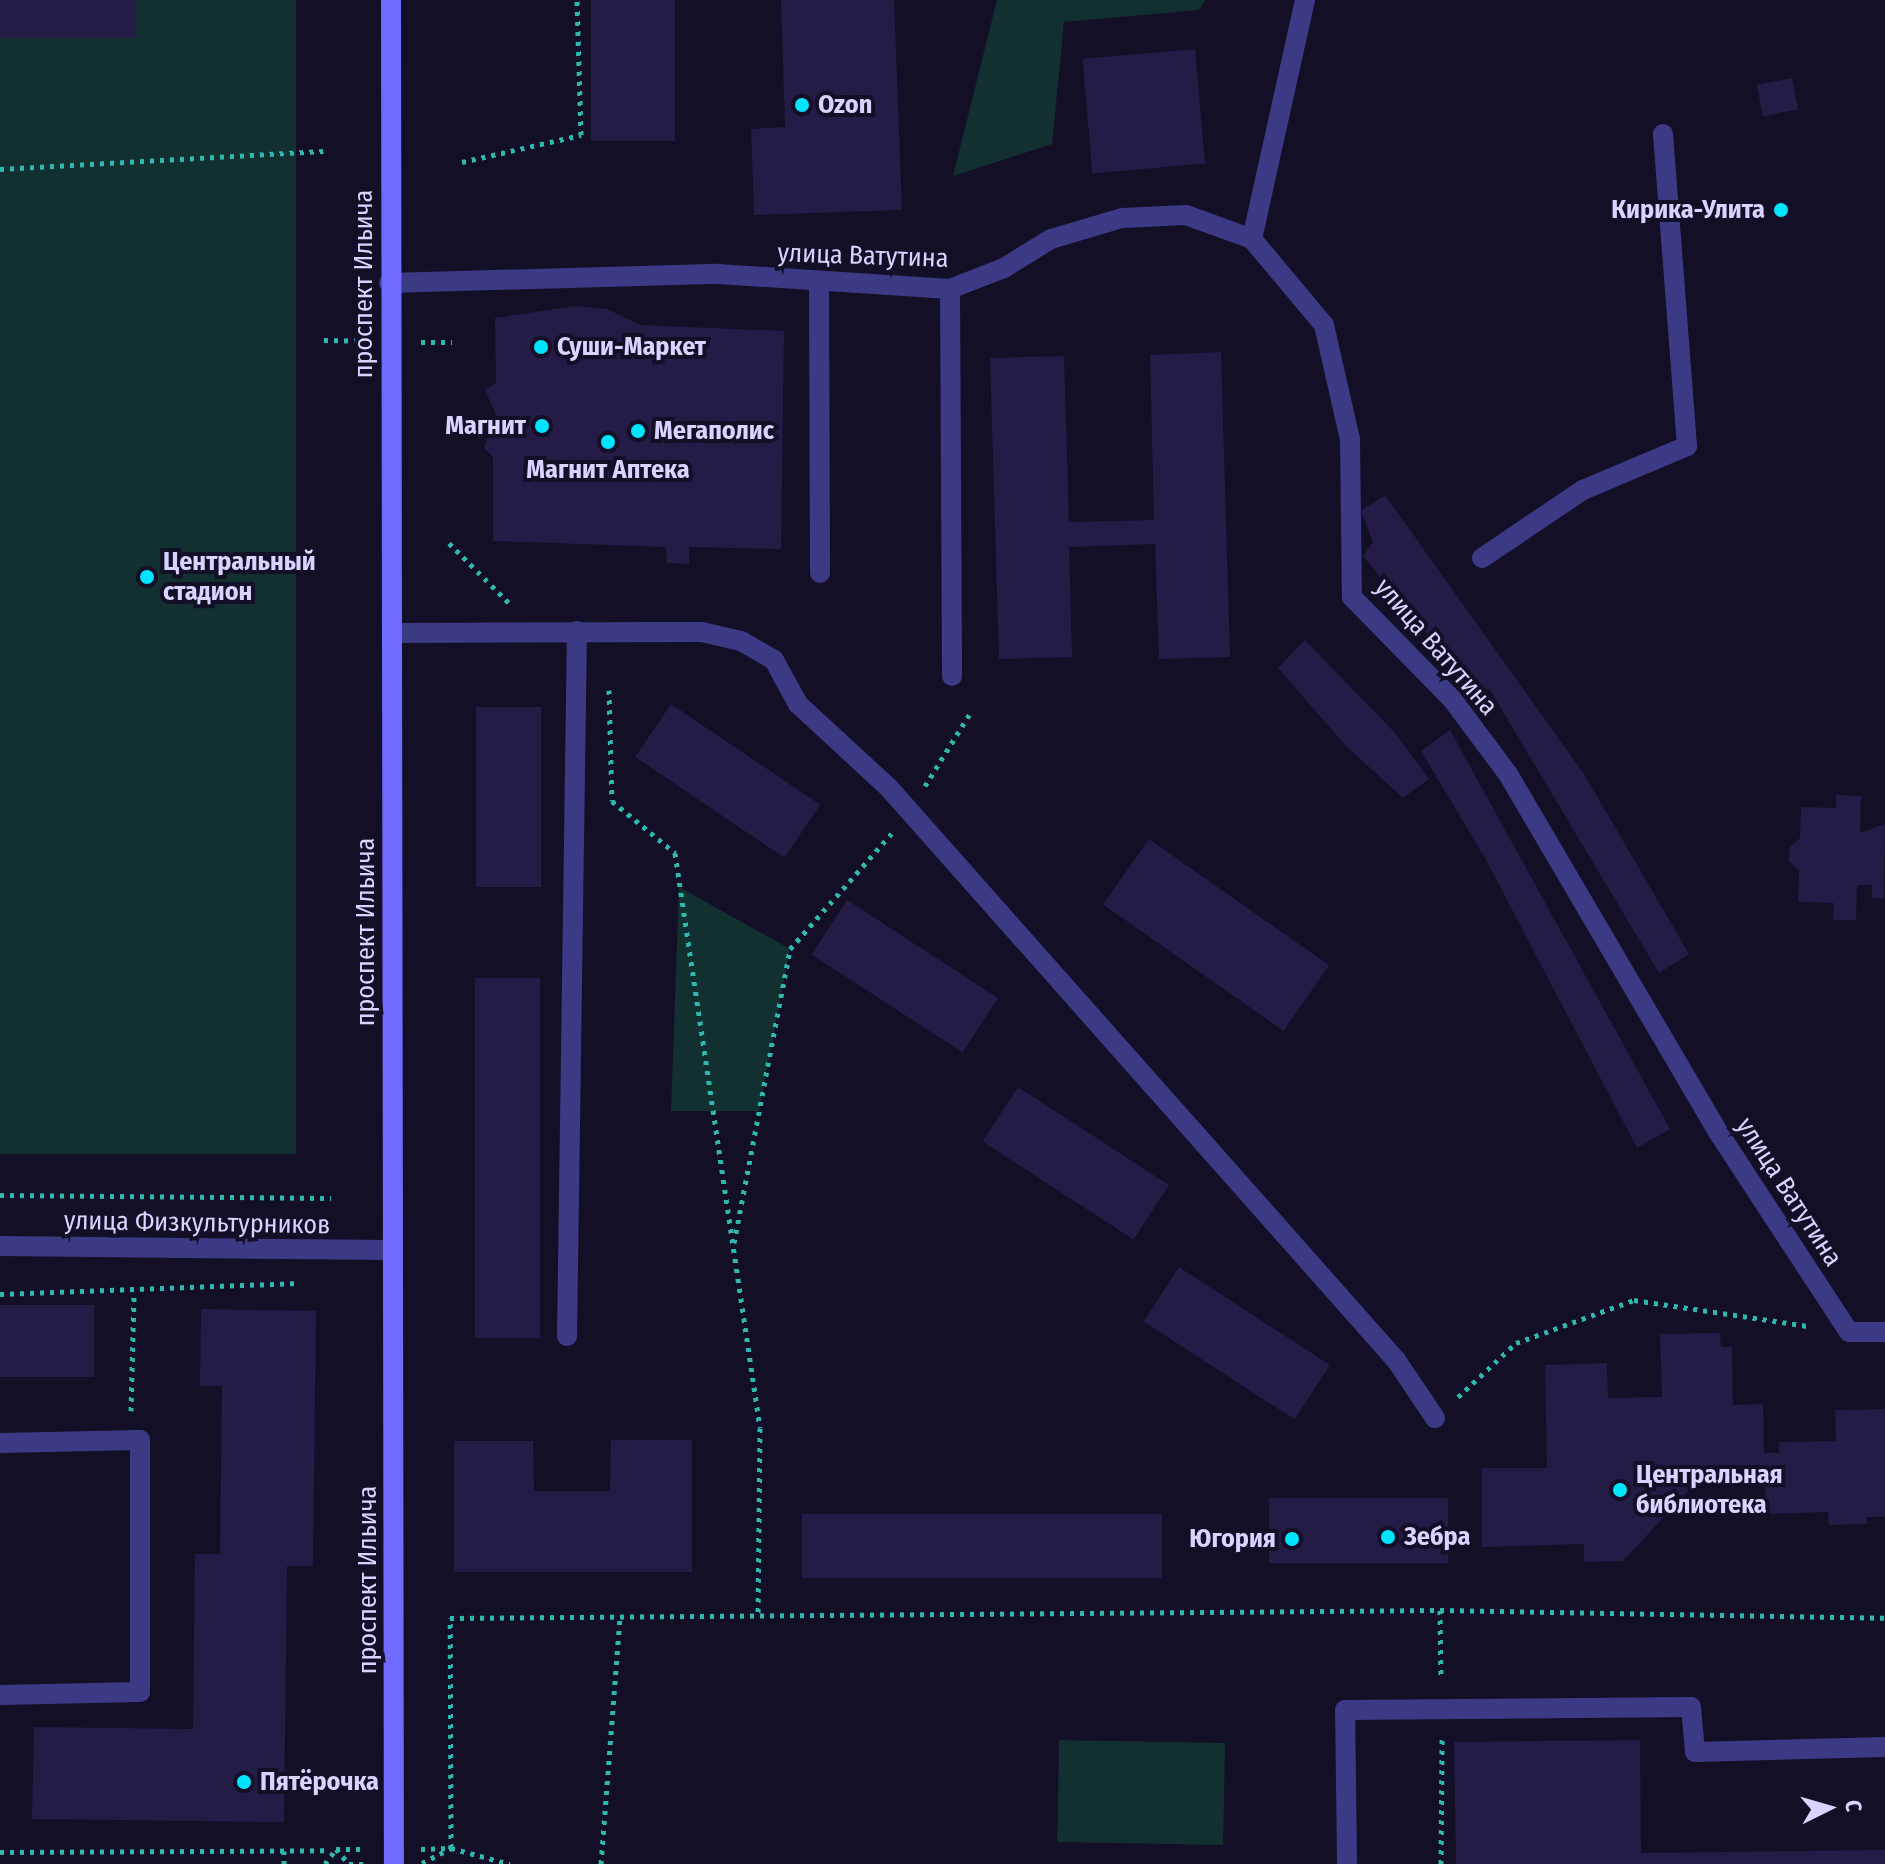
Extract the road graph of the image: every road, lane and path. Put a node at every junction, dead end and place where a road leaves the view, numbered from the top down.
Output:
1 (391, 0) edge
2 (577, 0) edge
3 (1305, 0) edge
4 (1663, 134) dead end
5 (323, 151) dead end
6 (462, 162) dead end
7 (0, 169) edge
8 (1252, 239) junction
9 (389, 283) junction
10 (819, 285) junction
11 (950, 289) junction
12 (449, 543) dead end
13 (1482, 558) dead end
14 (820, 573) dead end
15 (537, 629) junction
16 (577, 631) junction
17 (392, 633) junction
18 (573, 661) junction
19 (952, 676) dead end
20 (969, 715) dead end
21 (910, 812) junction
22 (0, 1195) edge
23 (331, 1198) dead end
24 (0, 1246) edge
25 (393, 1250) junction
26 (733, 1251) junction
27 (317, 1282) dead end
28 (134, 1293) junction
29 (0, 1294) edge
30 (1849, 1332) junction
31 (1885, 1332) edge
32 (567, 1336) dead end
33 (1435, 1418) joint
34 (129, 1439) junction
35 (0, 1443) edge
36 (1440, 1610) junction
37 (620, 1616) junction
38 (758, 1616) junction
39 (1885, 1618) edge
40 (0, 1695) edge
41 (1442, 1706) junction
42 (1885, 1747) edge
43 (451, 1848) junction
44 (284, 1851) junction
45 (0, 1852) edge
46 (394, 1856) edge
47 (284, 1864) edge
48 (510, 1864) edge
49 (601, 1864) edge
50 (1347, 1864) edge
51 (1441, 1864) edge

1 - 9 main road, проспект Ильича
2 - 6 path
3 - 8 street
4 - 13 street
5 - 7 path
8 - 11 street, улица Ватутина
8 - 30 street, улица Ватутина
9 - 10 street, улица Ватутина
9 - 17 main road, проспект Ильича
10 - 11 street, улица Ватутина
10 - 14 street
11 - 19 street
12 - 15 path
15 - 16 street
15 - 17 street
16 - 18 street
16 - 21 street
17 - 25 main road, проспект Ильича
18 - 26 path
18 - 32 street
20 - 21 path
21 - 26 path
21 - 33 street
22 - 23 path
24 - 25 street, улица Физкультурников
25 - 46 main road, проспект Ильича
26 - 38 path
27 - 28 path
28 - 29 path
28 - 34 path
30 - 31 street
30 - 33 path
34 - 35 street
34 - 40 street
36 - 38 path
36 - 39 path
36 - 41 path
37 - 38 path
37 - 43 path
37 - 49 path
41 - 42 street
41 - 50 street
41 - 51 path
43 - 46 path
43 - 48 path
44 - 45 path
44 - 46 path
44 - 47 path

